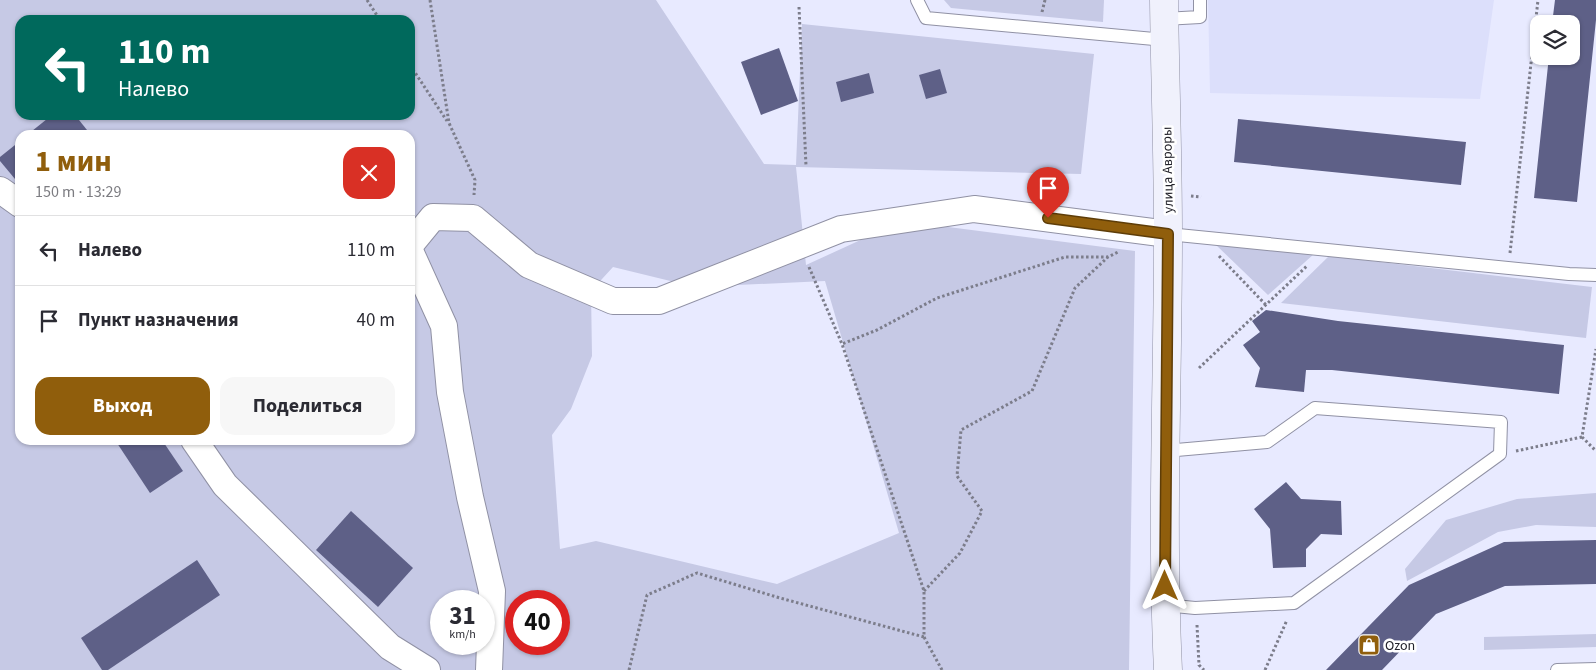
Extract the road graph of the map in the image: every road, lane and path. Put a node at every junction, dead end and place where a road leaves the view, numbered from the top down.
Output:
1 (367, 0) edge
2 (430, 0) edge
3 (917, 0) edge
4 (1200, 0) edge
5 (1538, 0) edge
6 (799, 7) dead end
7 (377, 15) edge
8 (1164, 20) edge
9 (415, 72) edge
10 (449, 123) junction
11 (806, 166) dead end
12 (0, 190) edge
13 (15, 200) edge
14 (473, 218) junction
15 (1168, 234) junction
16 (1201, 237) junction
17 (415, 239) edge
18 (797, 246) junction
19 (1325, 250) junction
20 (415, 262) edge
21 (1508, 268) junction
22 (1596, 275) edge
23 (1266, 305) junction
24 (842, 344) junction
25 (1596, 349) edge
26 (1199, 368) dead end
27 (1582, 437) junction
28 (197, 445) edge
29 (1596, 451) edge
30 (1165, 452) junction
31 (1500, 454) junction
32 (924, 592) junction
33 (1294, 603) junction
34 (1165, 605) junction
35 (1195, 608) junction
36 (924, 637) junction
37 (1200, 665) junction
38 (1596, 669) edge
39 (427, 670) edge
40 (489, 670) edge
41 (630, 670) edge
42 (942, 670) edge
43 (1168, 670) edge
44 (1200, 670) edge
45 (1204, 670) edge
46 (1265, 670) edge
47 (1557, 670) edge

1 - 7 path
2 - 10 path
3 - 8 lane
4 - 8 lane
5 - 21 path
6 - 11 path
8 - 15 street, улица Авроры
9 - 10 path
10 - 14 path
12 - 13 street
14 - 17 street
14 - 18 street
15 - 16 lane
15 - 18 street
15 - 30 street, улица Авроры
16 - 19 lane
16 - 23 path
18 - 24 path
19 - 21 lane
19 - 23 path
20 - 40 street
21 - 22 lane
23 - 26 path
24 - 32 path
24 - 32 path
25 - 27 path
27 - 29 path
27 - 31 path
28 - 39 street
30 - 31 lane
30 - 34 street, улица Авроры
31 - 33 lane
32 - 36 path
33 - 35 lane
33 - 46 path
34 - 35 lane
34 - 43 street, улица Авроры
35 - 37 path
36 - 41 path
36 - 42 path
37 - 44 path
37 - 45 path
38 - 47 lane

